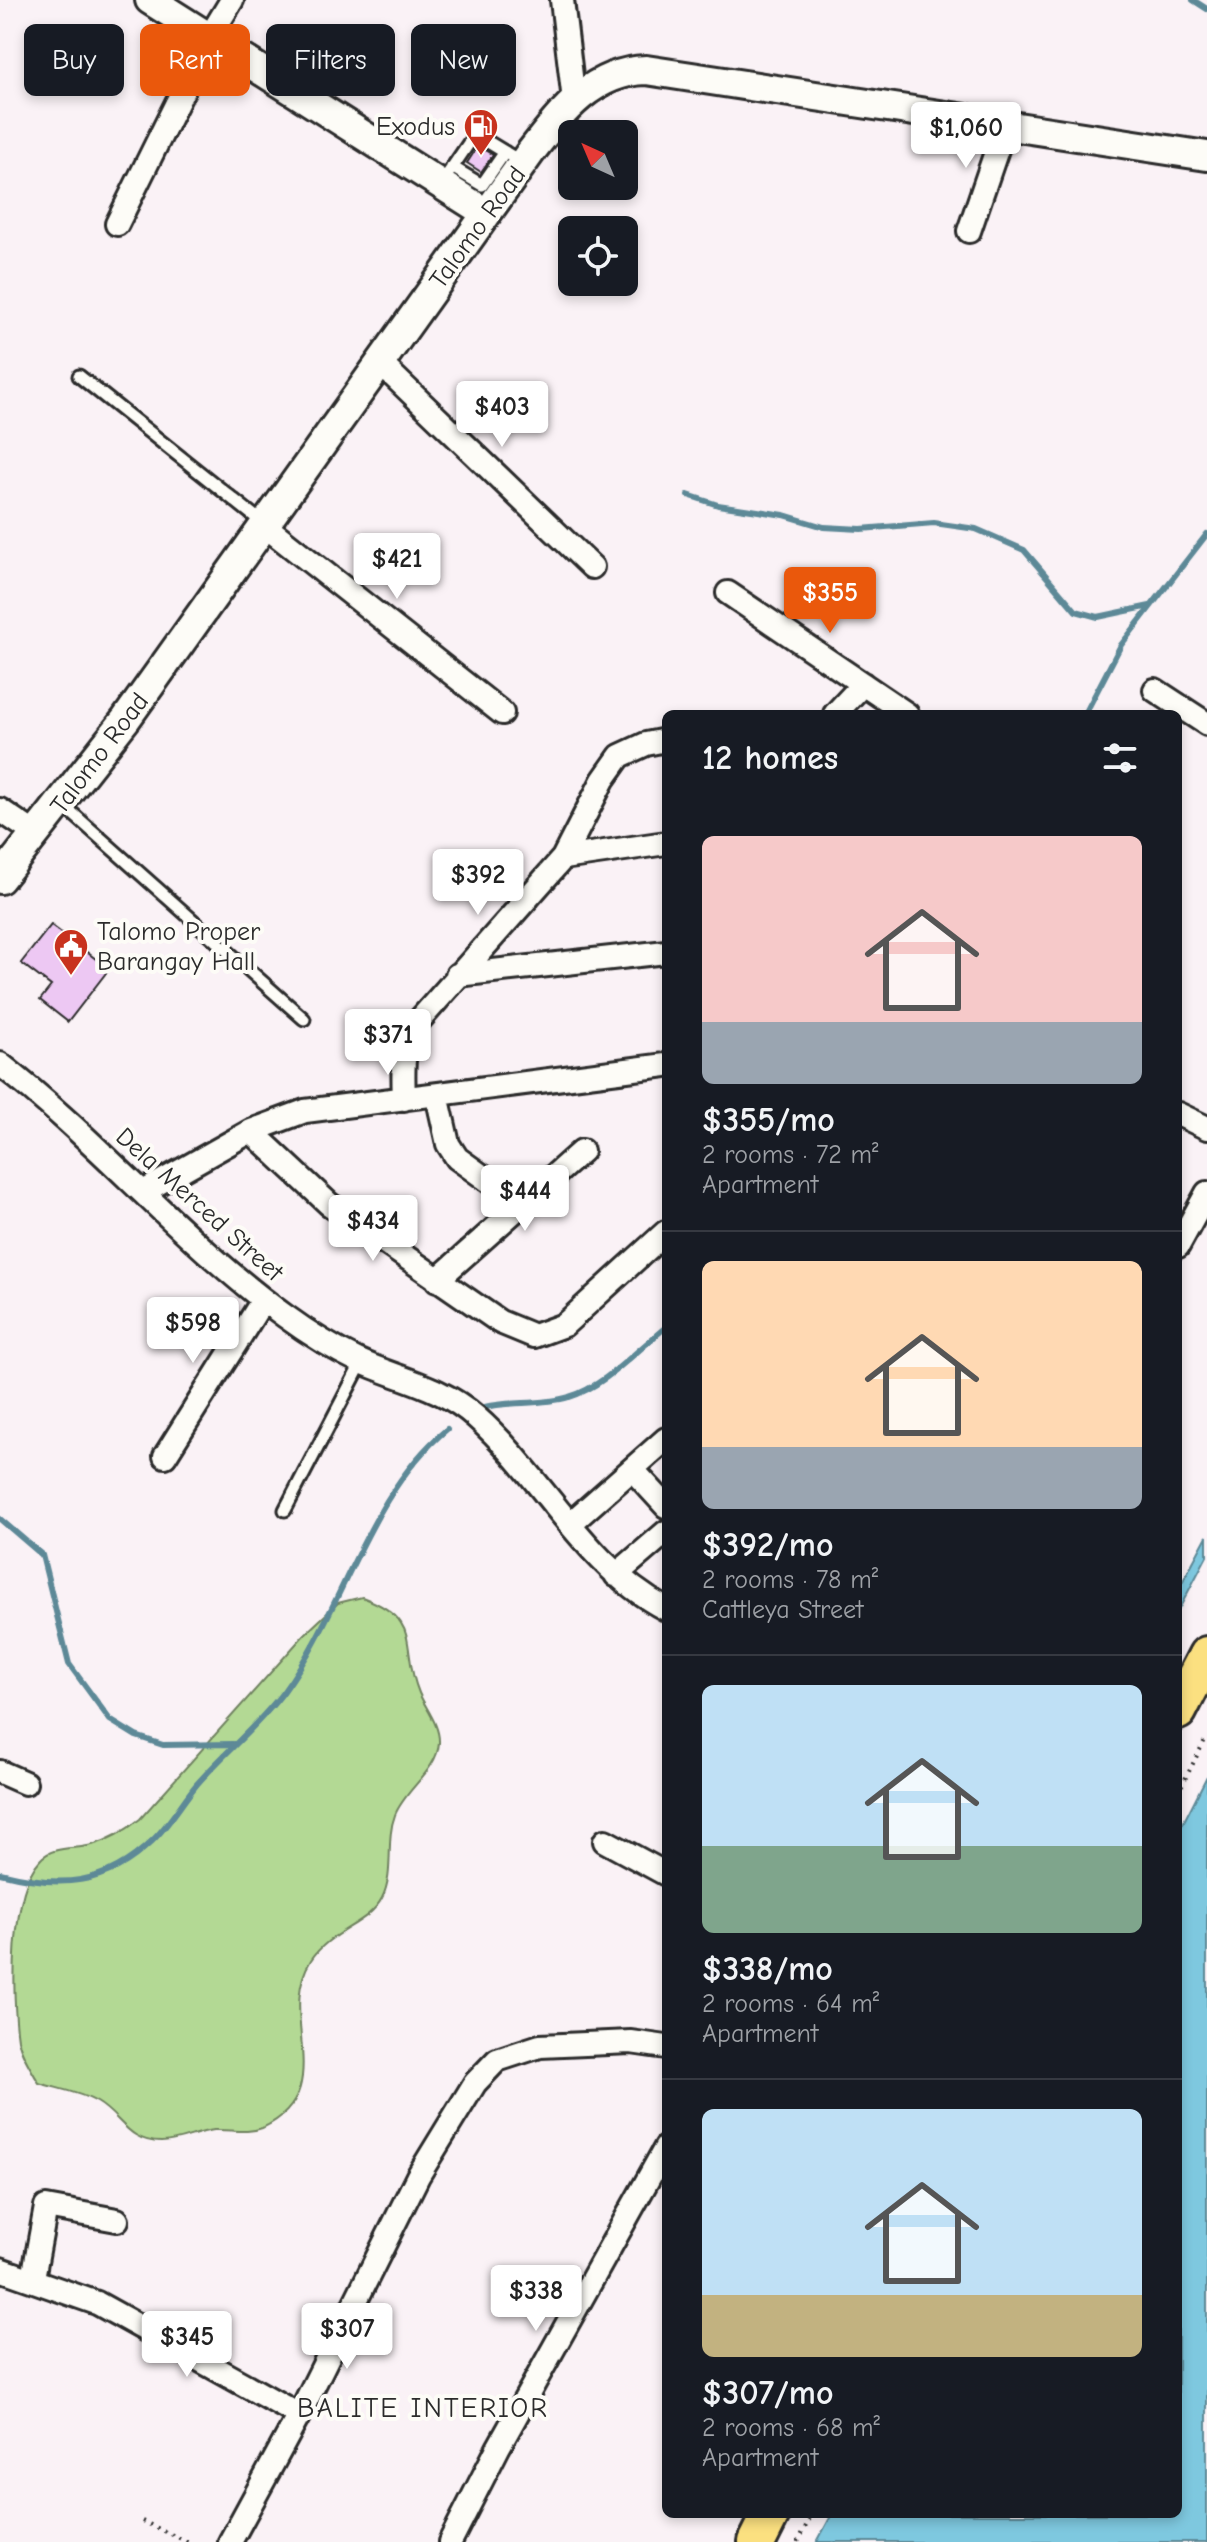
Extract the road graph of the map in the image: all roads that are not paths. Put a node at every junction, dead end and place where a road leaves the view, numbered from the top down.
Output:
1 (150, 0) edge
2 (232, 0) edge
3 (562, 0) edge
4 (187, 24) edge
5 (217, 24) edge
6 (250, 62) edge
7 (180, 96) edge
8 (574, 101) junction
9 (1006, 123) junction
10 (1207, 156) edge
11 (514, 158) junction
12 (446, 176) junction
13 (486, 213) junction
14 (117, 224) dead end
15 (969, 231) dead end
16 (380, 363) junction
17 (79, 376) dead end
18 (264, 525) junction
19 (592, 567) dead end
20 (728, 593) dead end
21 (863, 684) junction
22 (1155, 690) dead end
23 (839, 710) edge
24 (901, 710) edge
25 (502, 713) dead end
26 (1207, 724) edge
27 (662, 741) edge
28 (62, 804) junction
29 (0, 810) edge
30 (37, 835) junction
31 (662, 844) edge
32 (563, 858) junction
33 (0, 879) edge
34 (662, 952) edge
35 (457, 975) junction
36 (304, 1019) dead end
37 (0, 1064) edge
38 (662, 1066) edge
39 (437, 1095) junction
40 (404, 1099) junction
41 (1182, 1116) edge
42 (1207, 1128) edge
43 (251, 1131) junction
44 (582, 1151) dead end
45 (143, 1192) junction
46 (1207, 1193) edge
47 (522, 1205) junction
48 (662, 1236) edge
49 (1182, 1239) edge
50 (437, 1280) junction
51 (263, 1300) junction
52 (362, 1362) junction
53 (662, 1443) edge
54 (165, 1456) dead end
55 (632, 1469) junction
56 (662, 1502) edge
57 (285, 1510) dead end
58 (571, 1523) junction
59 (662, 1535) edge
60 (616, 1575) junction
61 (662, 1606) edge
62 (1207, 1655) edge
63 (1182, 1703) edge
64 (0, 1772) edge
65 (25, 1783) dead end
66 (605, 1841) dead end
67 (662, 1872) edge
68 (662, 2046) edge
69 (662, 2154) edge
70 (117, 2220) dead end
71 (0, 2269) edge
72 (33, 2278) junction
73 (299, 2415) junction
74 (769, 2518) edge
75 (230, 2542) edge
76 (450, 2542) edge
77 (757, 2542) edge

1 - 4 street
2 - 5 street
3 - 8 street
6 - 12 street
7 - 14 street
8 - 9 street, Talomo Road
8 - 11 street, Talomo Road
9 - 10 street, Talomo Road
9 - 15 street
11 - 12 lane
11 - 12 lane
11 - 13 street, Talomo Road
12 - 13 street
13 - 16 street, Talomo Road
16 - 18 street, Talomo Road
16 - 19 street
17 - 18 lane
18 - 25 street
18 - 28 street, Talomo Road
20 - 21 street
21 - 23 street
21 - 24 street
22 - 26 street
27 - 32 street
28 - 30 street, Talomo Road
28 - 36 lane
29 - 30 street
30 - 33 street, Talomo Road
31 - 32 street
32 - 35 street
34 - 35 street
35 - 40 street
37 - 45 street, Dela Merced Street
38 - 39 street
39 - 40 street
39 - 47 street
40 - 43 street
41 - 42 street
43 - 45 street
43 - 50 street
44 - 47 street
45 - 51 street, Dela Merced Street
46 - 49 street
47 - 50 street
48 - 50 street
51 - 52 street, Dela Merced Street
51 - 54 street
52 - 57 lane
52 - 58 street, Dela Merced Street
53 - 55 street
55 - 56 street
55 - 58 street
58 - 60 street, Dela Merced Street
59 - 60 street
60 - 61 street, Dela Merced Street
62 - 63 main road
64 - 65 street
66 - 67 street
68 - 73 street
69 - 76 street
70 - 72 street
71 - 72 street
72 - 73 street
73 - 75 street
74 - 77 main road

